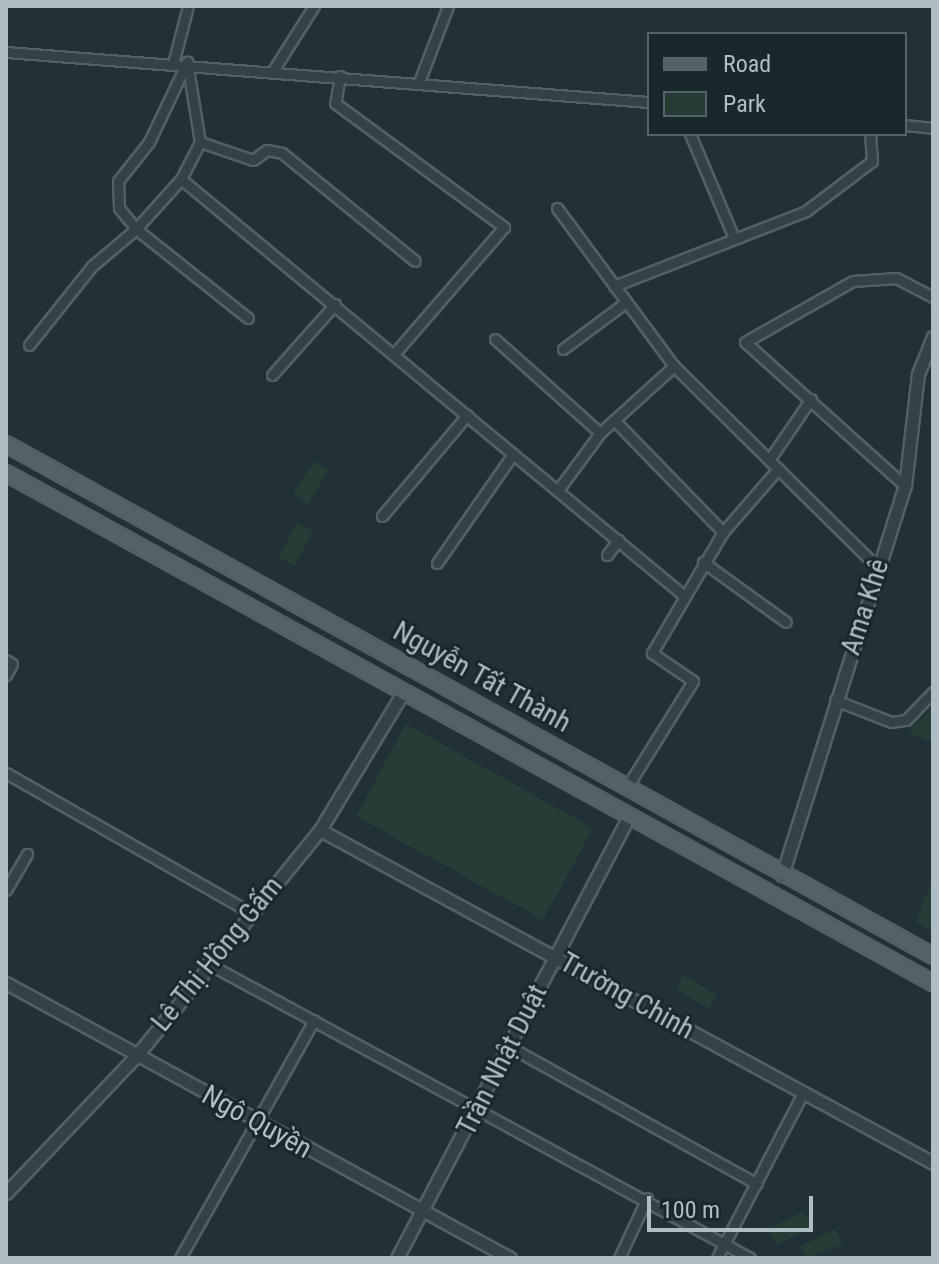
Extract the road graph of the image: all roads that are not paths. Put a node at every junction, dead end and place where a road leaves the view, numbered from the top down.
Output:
1 (188, 6) edge
2 (314, 6) edge
3 (448, 6) edge
4 (6, 52) edge
5 (174, 60) junction
6 (187, 62) junction
7 (274, 69) junction
8 (340, 76) junction
9 (419, 82) junction
10 (647, 102) edge
11 (907, 125) edge
12 (933, 128) edge
13 (691, 136) edge
14 (870, 136) edge
15 (200, 142) junction
16 (181, 179) junction
17 (557, 208) dead end
18 (136, 229) junction
19 (734, 238) junction
20 (415, 261) dead end
21 (614, 286) junction
22 (933, 297) edge
23 (626, 302) junction
24 (335, 304) junction
25 (248, 318) dead end
26 (933, 337) edge
27 (495, 339) dead end
28 (29, 345) dead end
29 (563, 349) dead end
30 (394, 354) junction
31 (674, 366) junction
32 (272, 375) dead end
33 (811, 399) junction
34 (467, 415) junction
35 (614, 420) junction
36 (600, 433) junction
37 (6, 444) edge
38 (513, 454) junction
39 (769, 460) junction
40 (778, 469) junction
41 (6, 473) edge
42 (905, 486) junction
43 (558, 490) junction
44 (382, 516) dead end
45 (723, 532) junction
46 (618, 540) junction
47 (607, 555) dead end
48 (703, 562) junction
49 (437, 563) dead end
50 (878, 568) junction
51 (682, 594) junction
52 (786, 622) dead end
53 (6, 660) edge
54 (6, 675) edge
55 (933, 692) edge
56 (402, 694) junction
57 (835, 700) junction
58 (6, 773) edge
59 (627, 787) junction
60 (628, 818) junction
61 (320, 830) junction
62 (27, 854) dead end
63 (782, 875) junction
64 (6, 890) edge
65 (771, 896) junction
66 (248, 911) junction
67 (933, 956) edge
68 (555, 957) junction
69 (207, 963) junction
70 (6, 983) edge
71 (933, 983) edge
72 (314, 1020) junction
73 (510, 1047) junction
74 (137, 1055) junction
75 (803, 1093) junction
76 (479, 1109) junction
77 (256, 1121) junction
78 (933, 1163) edge
79 (757, 1184) junction
80 (6, 1193) edge
81 (647, 1198) junction
82 (422, 1211) junction
83 (725, 1244) junction
84 (180, 1258) edge
85 (397, 1258) edge
86 (510, 1258) edge
87 (619, 1258) edge
88 (717, 1258) edge
89 (750, 1258) edge

1 - 5 street
2 - 7 street
3 - 9 street
4 - 5 street
5 - 6 street
6 - 7 street
6 - 15 street
6 - 18 street
7 - 8 street
8 - 9 street
8 - 30 street
9 - 10 street
11 - 12 street
13 - 19 street
14 - 19 street
15 - 16 street
15 - 20 street
16 - 18 street
16 - 24 street
17 - 21 street
18 - 25 street
18 - 28 street
19 - 21 street
21 - 23 street
22 - 33 street
23 - 29 street
23 - 31 street
24 - 30 street
24 - 32 street
26 - 42 street, Ama Khê
27 - 36 street
30 - 34 street
31 - 35 street
31 - 39 street
33 - 39 street
33 - 42 street
34 - 38 street
34 - 44 street
35 - 36 street
35 - 45 street
36 - 43 street
37 - 59 main road, Nguyễn Tất Thành
38 - 43 street
38 - 49 street
39 - 40 street
40 - 45 street
40 - 50 street
41 - 56 main road, Nguyễn Tất Thành
42 - 50 street, Ama Khê
43 - 46 street
45 - 48 street
46 - 47 street
46 - 51 street
48 - 51 street
48 - 52 street
50 - 57 street, Ama Khê
51 - 59 street
53 - 54 street
55 - 57 street
56 - 60 main road, Nguyễn Tất Thành
56 - 61 street, Lê Thị Hồng Gấm
57 - 63 street, Ama Khê
58 - 66 street
59 - 63 main road, Nguyễn Tất Thành
60 - 65 main road, Nguyễn Tất Thành
60 - 68 street, Trần Nhật Duật
61 - 66 street, Lê Thị Hồng Gấm
61 - 68 street, Trường Chinh
62 - 64 street
63 - 65 main road
63 - 67 main road, Nguyễn Tất Thành
65 - 71 main road, Nguyễn Tất Thành
66 - 69 street, Lê Thị Hồng Gấm
68 - 73 street, Trần Nhật Duật
68 - 75 street, Trường Chinh
69 - 72 street
69 - 74 street, Lê Thị Hồng Gấm
70 - 74 street, Ngô Quyền
72 - 76 street
72 - 77 street
73 - 76 street, Trần Nhật Duật
73 - 79 street
74 - 77 street, Ngô Quyền
74 - 80 street, Lê Thị Hồng Gấm
75 - 78 street, Trường Chinh
75 - 79 street
76 - 81 street
76 - 82 street, Trần Nhật Duật
77 - 82 street, Ngô Quyền
77 - 84 street
79 - 83 street
81 - 83 street
81 - 87 street
82 - 85 street, Trần Nhật Duật
82 - 86 street, Ngô Quyền
83 - 88 street
83 - 89 street

